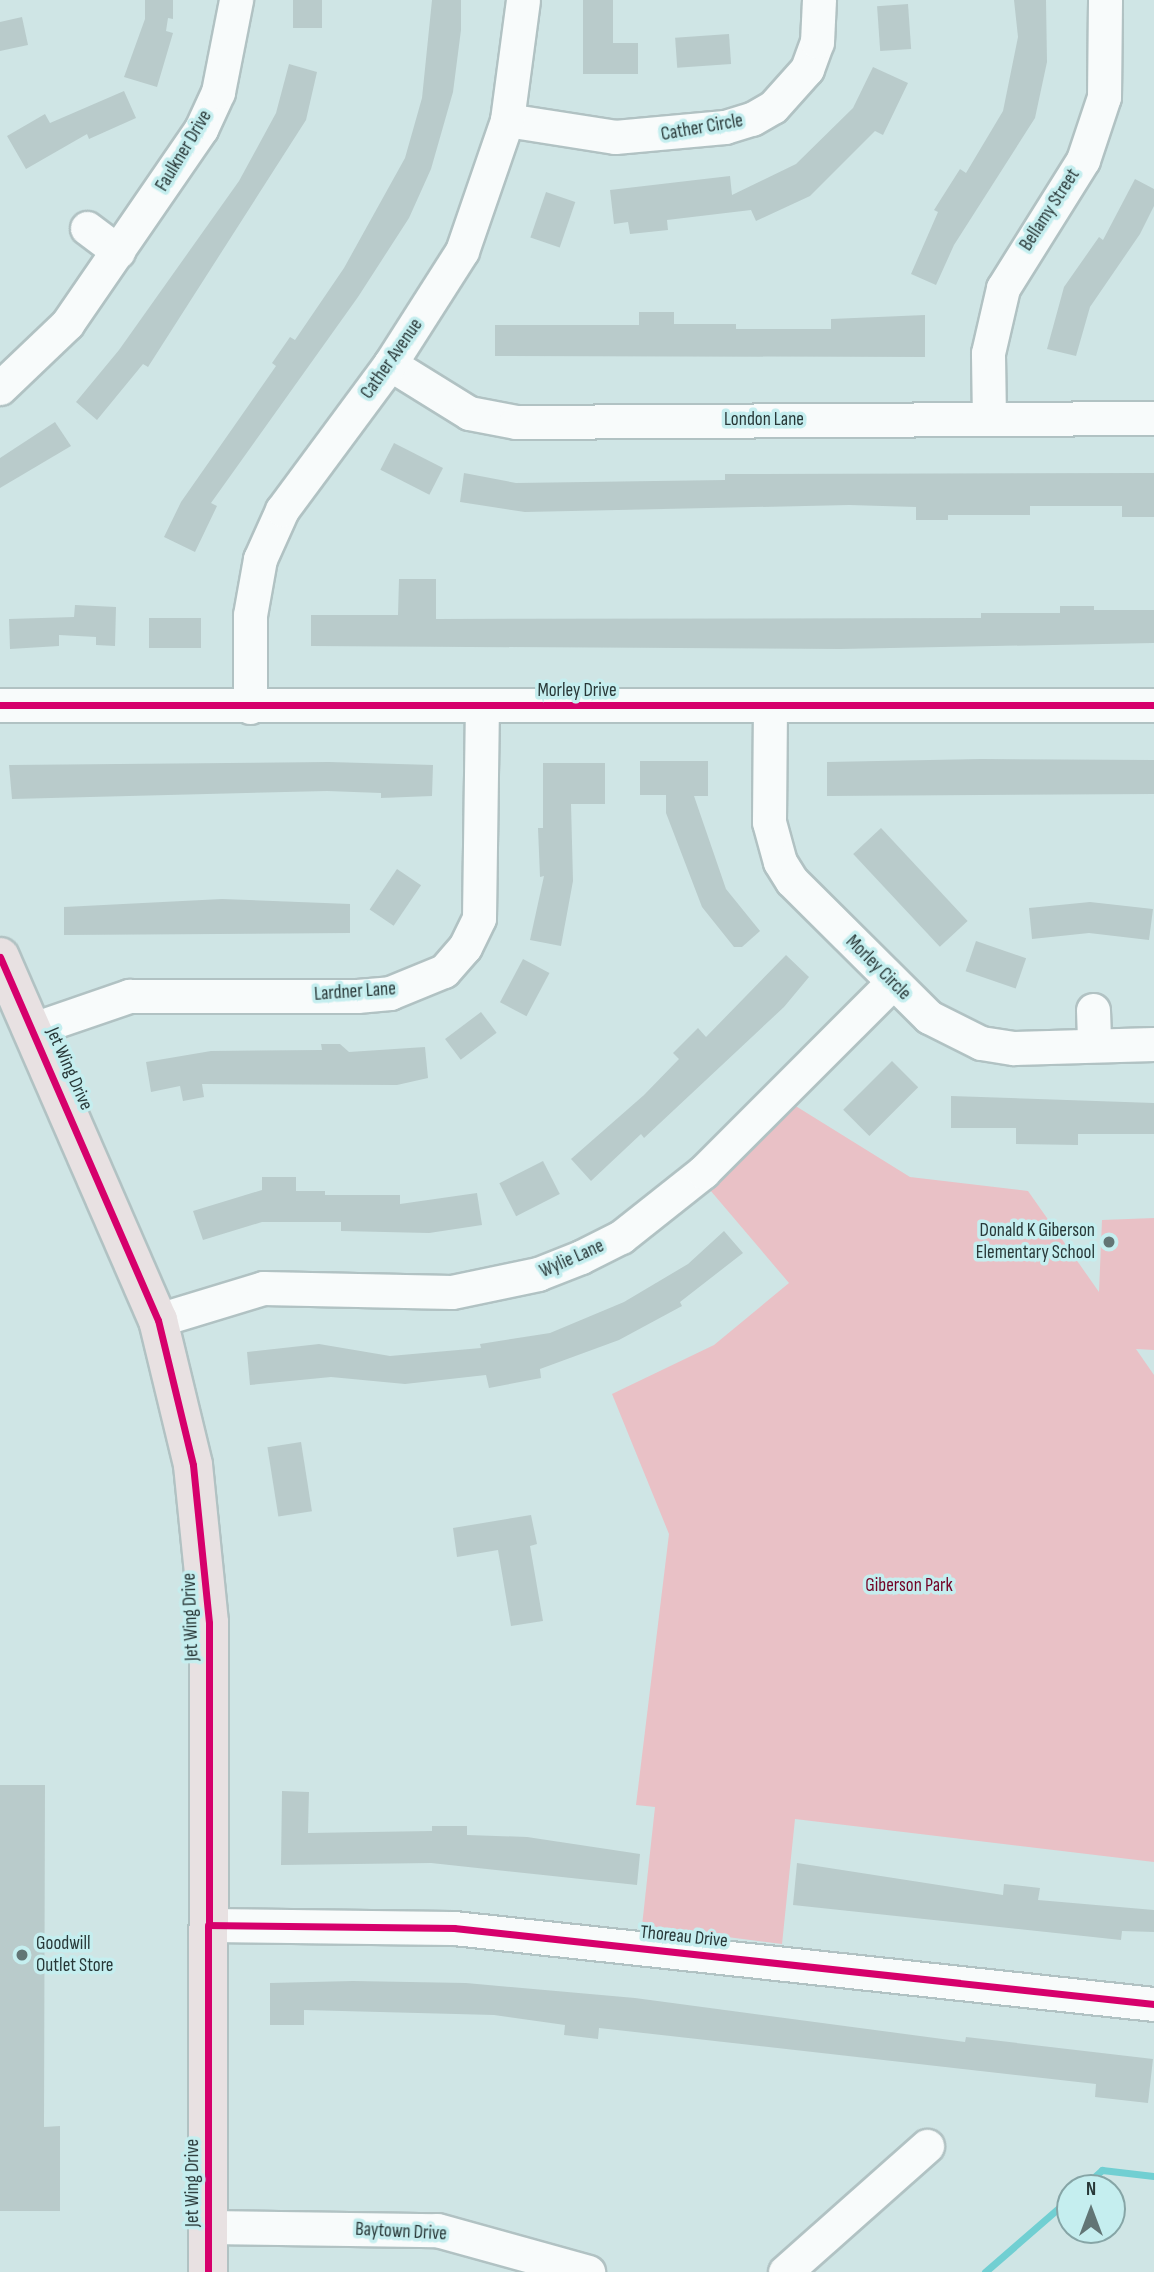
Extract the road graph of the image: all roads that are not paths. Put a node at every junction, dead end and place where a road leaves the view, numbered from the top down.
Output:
1 (236, 0) edge
2 (523, 0) edge
3 (819, 0) edge
4 (1105, 0) edge
5 (507, 120) junction
6 (87, 229) dead end
7 (118, 251) junction
8 (390, 365) junction
9 (0, 388) edge
10 (1154, 418) edge
11 (989, 419) junction
12 (0, 705) edge
13 (1154, 705) edge
14 (482, 706) junction
15 (770, 706) junction
16 (250, 707) junction
17 (0, 957) edge
18 (892, 983) junction
19 (1093, 1010) dead end
20 (33, 1029) junction
21 (1154, 1044) edge
22 (1094, 1045) junction
23 (158, 1320) junction
24 (208, 1925) junction
25 (1154, 2004) edge
26 (927, 2146) dead end
27 (209, 2227) junction
28 (208, 2272) edge
29 (588, 2272) edge
30 (785, 2272) edge

1 - 7 street, Faulkner Drive
2 - 5 street, Cather Avenue
3 - 5 street, Cather Circle
4 - 11 street, Bellamy Street
5 - 8 street, Cather Avenue
6 - 7 street
7 - 9 street, Faulkner Drive
8 - 11 street, London Lane
8 - 16 street, Cather Avenue
10 - 11 street, London Lane
12 - 16 street, Morley Drive
13 - 15 street, Morley Drive
14 - 15 street, Morley Drive
14 - 16 street, Morley Drive
14 - 20 street, Lardner Lane
15 - 18 street, Morley Circle
17 - 20 main road, Jet Wing Drive
18 - 22 street, Morley Circle
18 - 23 street, Wylie Lane
19 - 22 street
20 - 23 main road, Jet Wing Drive
21 - 22 street, Morley Circle
23 - 24 main road, Jet Wing Drive
24 - 25 street, Thoreau Drive
24 - 27 main road, Jet Wing Drive
26 - 30 street
27 - 28 main road, Jet Wing Drive
27 - 29 street, Baytown Drive

